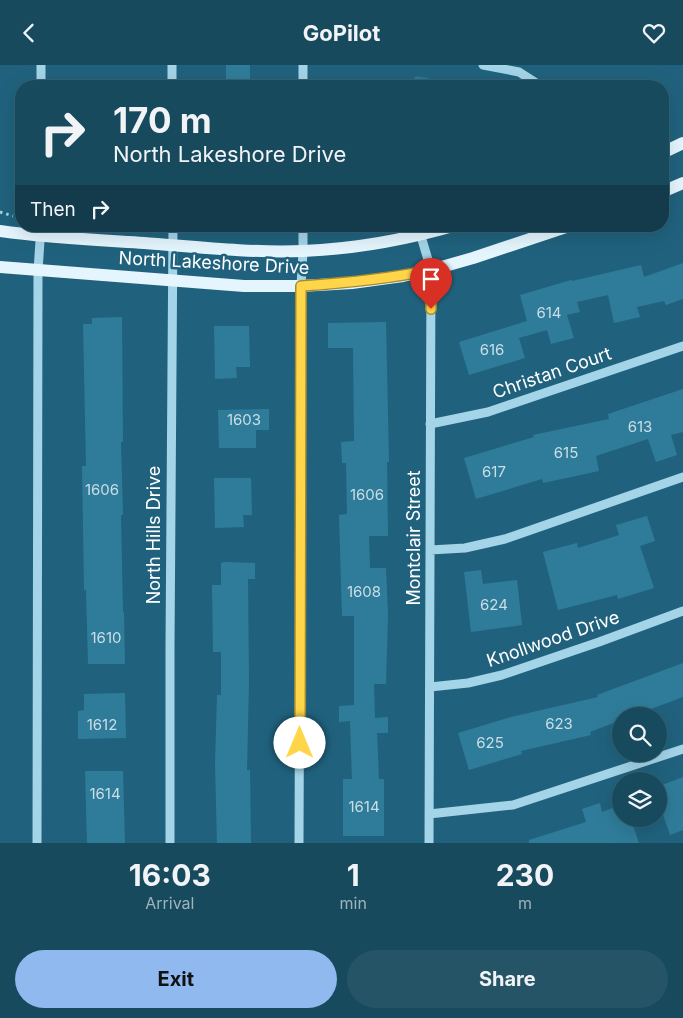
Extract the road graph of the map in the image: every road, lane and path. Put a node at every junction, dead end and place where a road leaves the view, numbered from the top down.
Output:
1 (41, 65) edge
2 (172, 65) edge
3 (303, 65) edge
4 (483, 65) edge
5 (41, 80) edge
6 (172, 80) edge
7 (303, 80) edge
8 (531, 80) edge
9 (683, 143) edge
10 (669, 150) edge
11 (683, 183) edge
12 (669, 189) edge
13 (0, 212) edge
14 (15, 216) edge
15 (0, 231) edge
16 (15, 231) edge
17 (41, 232) edge
18 (50, 232) edge
19 (173, 232) edge
20 (303, 232) edge
21 (432, 232) edge
22 (551, 232) edge
23 (421, 235) junction
24 (173, 245) junction
25 (303, 251) junction
26 (0, 267) edge
27 (431, 270) junction
28 (38, 271) junction
29 (172, 281) junction
30 (301, 286) junction
31 (683, 346) edge
32 (430, 424) junction
33 (683, 477) edge
34 (430, 550) junction
35 (683, 611) edge
36 (430, 687) junction
37 (683, 749) edge
38 (429, 814) junction
39 (37, 843) edge
40 (170, 843) edge
41 (299, 843) edge
42 (429, 843) edge

1 - 5 street
2 - 6 street
3 - 7 street
4 - 8 street
9 - 10 main road
11 - 12 main road
13 - 14 path
15 - 16 main road, North Lakeshore Drive
17 - 28 street
18 - 24 main road, North Lakeshore Drive
19 - 24 street, North Hills Drive
20 - 25 street
21 - 23 main road, North Lakeshore Drive
22 - 27 main road, North Lakeshore Drive
23 - 25 main road, North Lakeshore Drive
23 - 27 street, Montclair Street
24 - 25 main road, North Lakeshore Drive
24 - 29 street, North Hills Drive
25 - 30 street
26 - 28 main road, North Lakeshore Drive
27 - 30 main road, North Lakeshore Drive
27 - 32 street, Montclair Street
28 - 29 main road, North Lakeshore Drive
28 - 39 street
29 - 30 main road, North Lakeshore Drive
29 - 40 street, North Hills Drive
30 - 41 street
31 - 32 street, Christan Court
32 - 34 street, Montclair Street
33 - 34 street
34 - 36 street, Montclair Street
35 - 36 street, Knollwood Drive
36 - 38 street, Montclair Street
37 - 38 street
38 - 42 street, Montclair Street

